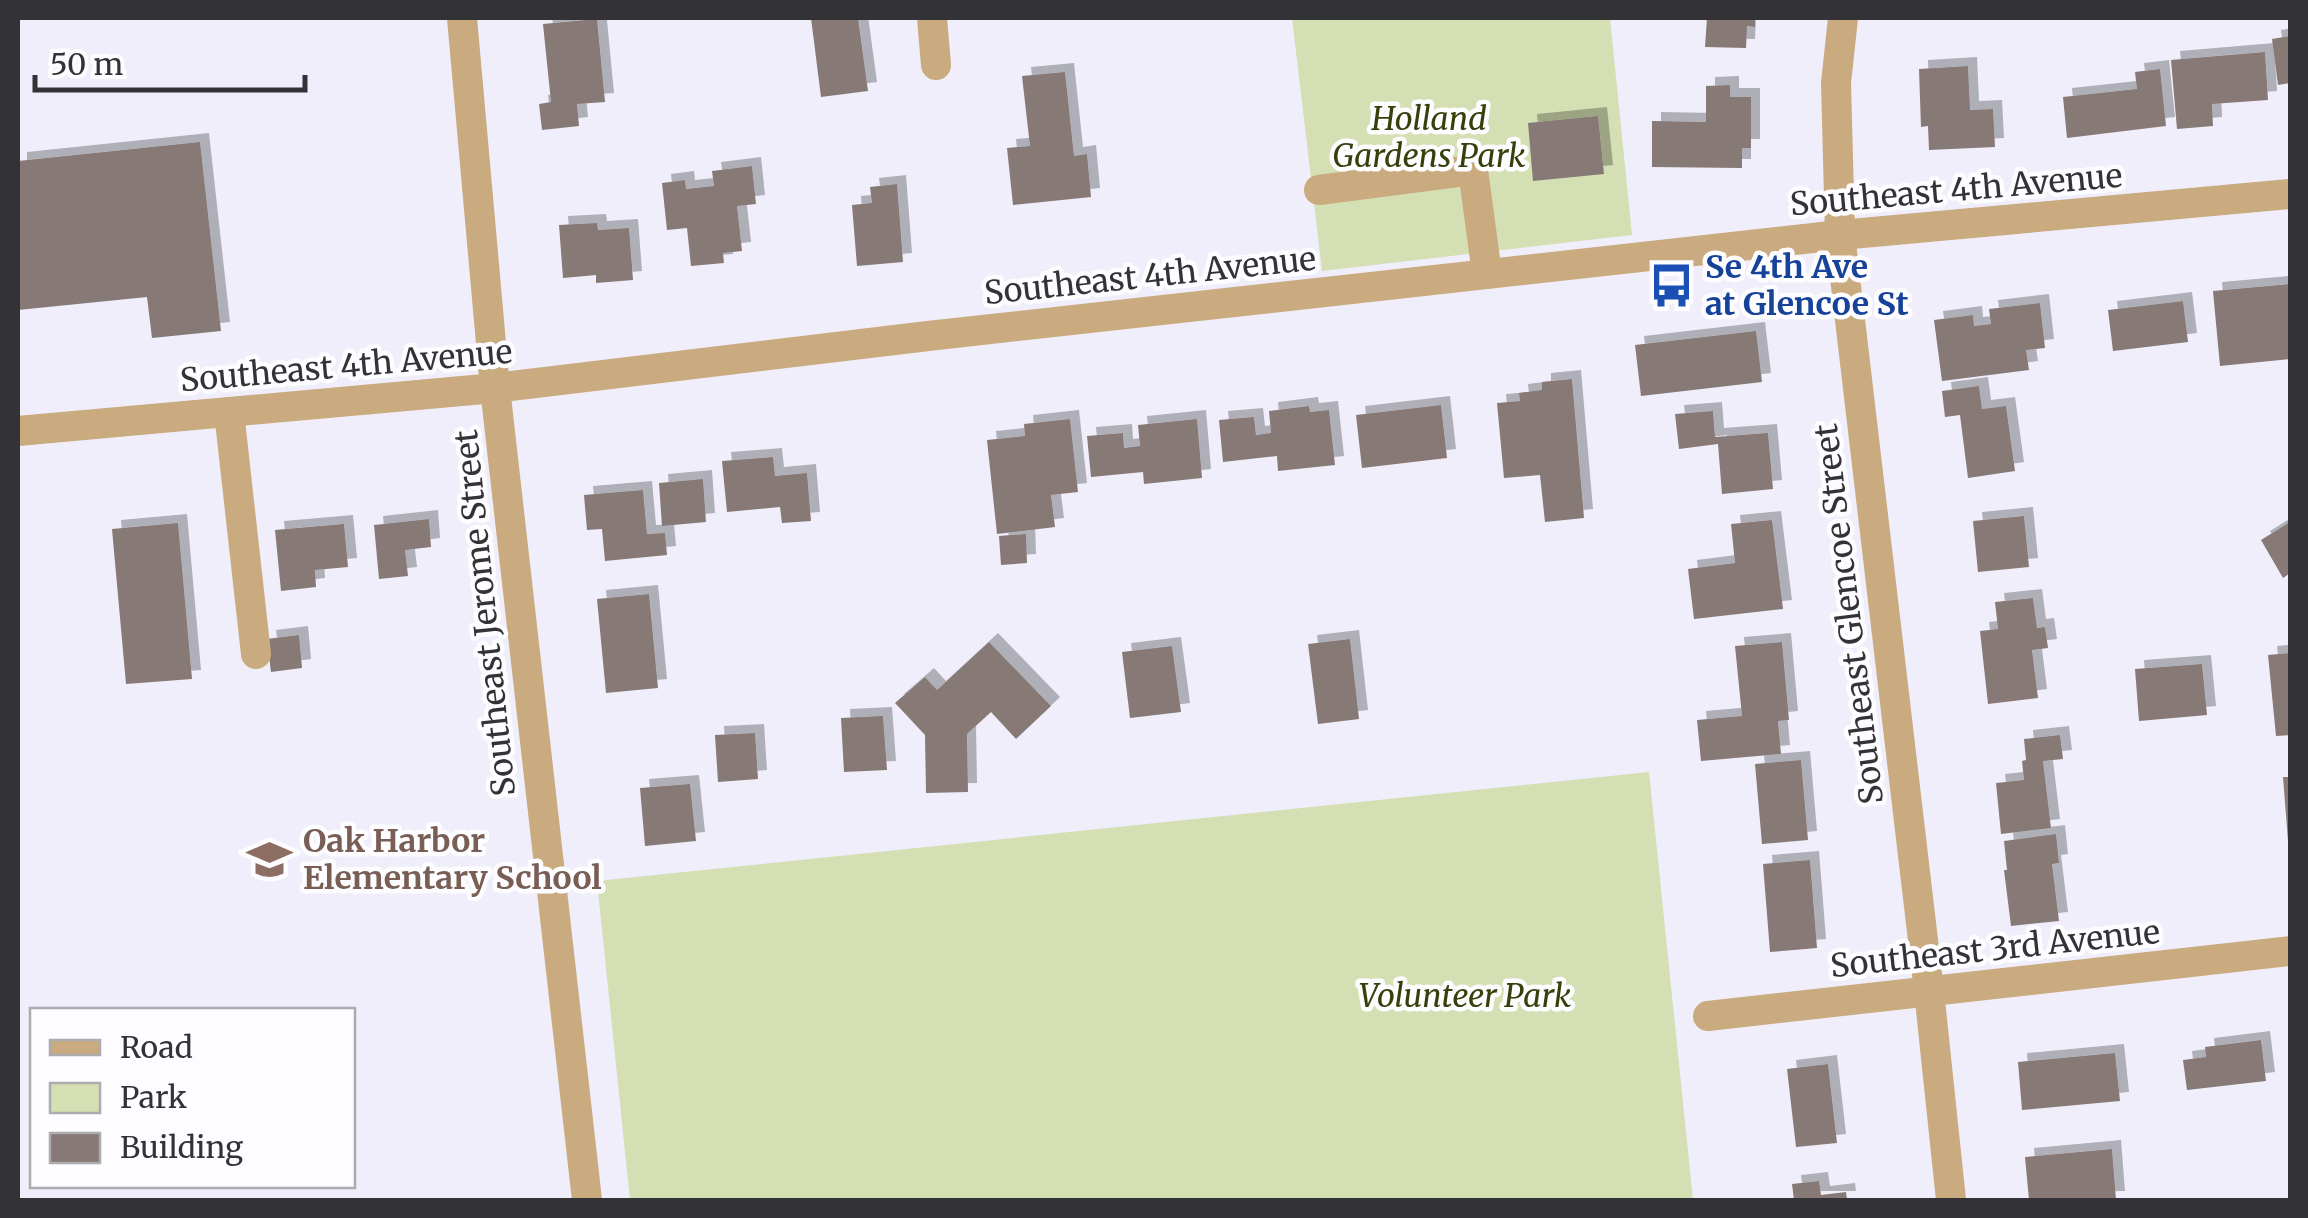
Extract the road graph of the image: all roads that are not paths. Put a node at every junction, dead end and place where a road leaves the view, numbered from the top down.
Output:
1 (462, 18) edge
2 (932, 18) edge
3 (1843, 18) edge
4 (936, 65) dead end
5 (1319, 190) dead end
6 (2290, 194) edge
7 (1840, 235) junction
8 (1486, 274) junction
9 (495, 388) junction
10 (229, 412) junction
11 (18, 431) edge
12 (256, 654) dead end
13 (2290, 951) edge
14 (1929, 991) junction
15 (1708, 1016) dead end
16 (587, 1200) edge
17 (1951, 1200) edge

1 - 9 street, Southeast Jerome Street
2 - 4 street
3 - 7 street, Southeast Glencoe Street
5 - 8 street
6 - 7 street, Southeast 4th Avenue
7 - 8 street, Southeast 4th Avenue
7 - 14 street, Southeast Glencoe Street
8 - 9 street, Southeast 4th Avenue
9 - 10 street, Southeast 4th Avenue
9 - 16 street, Southeast Jerome Street
10 - 11 street, Southeast 4th Avenue
10 - 12 street
13 - 14 street, Southeast 3rd Avenue
14 - 15 street, Southeast 3rd Avenue
14 - 17 street, Southeast Glencoe Street

